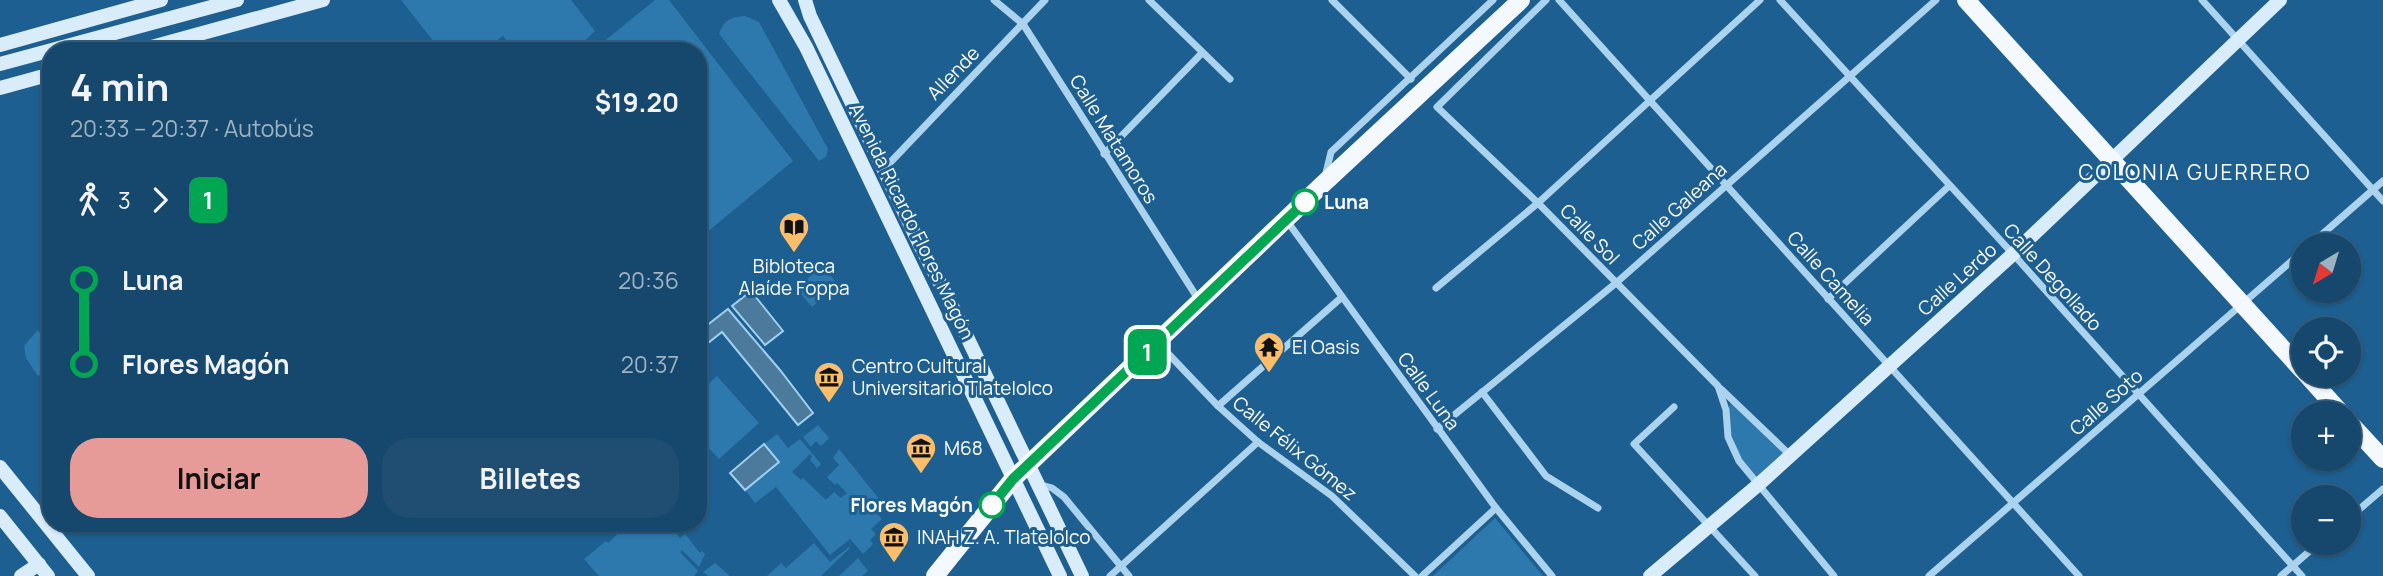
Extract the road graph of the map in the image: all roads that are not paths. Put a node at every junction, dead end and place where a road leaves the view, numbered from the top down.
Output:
1 (162, 0) edge
2 (237, 0) edge
3 (323, 0) edge
4 (779, 0) edge
5 (805, 0) edge
6 (994, 0) edge
7 (1045, 0) edge
8 (1149, 0) edge
9 (1332, 0) edge
10 (1493, 0) edge
11 (1521, 0) edge
12 (1546, 0) edge
13 (1559, 0) edge
14 (1760, 0) edge
15 (1780, 0) edge
16 (1936, 0) edge
17 (1966, 0) edge
18 (2202, 0) edge
19 (2280, 0) edge
20 (1023, 24) junction
21 (2238, 41) junction
22 (81, 42) edge
23 (169, 42) edge
24 (0, 45) edge
25 (42, 53) edge
26 (1202, 53) junction
27 (0, 64) edge
28 (42, 76) edge
29 (1851, 76) junction
30 (1230, 79) dead end
31 (1411, 79) junction
32 (0, 88) edge
33 (1650, 100) junction
34 (1104, 154) junction
35 (2112, 160) junction
36 (883, 169) junction
37 (2383, 181) edge
38 (1323, 184) junction
39 (1726, 184) junction
40 (1949, 186) junction
41 (2373, 190) junction
42 (2383, 201) edge
43 (1538, 203) junction
44 (1286, 220) junction
45 (2324, 233) edge
46 (2013, 254) junction
47 (2291, 261) edge
48 (1616, 283) junction
49 (1436, 288) dead end
50 (1342, 298) junction
51 (1828, 299) junction
52 (1200, 302) junction
53 (2242, 304) junction
54 (1158, 342) junction
55 (2291, 358) edge
56 (1889, 366) junction
57 (1718, 386) junction
58 (2318, 387) edge
59 (1482, 392) junction
60 (2138, 395) junction
61 (2331, 401) edge
62 (1218, 405) junction
63 (1674, 407) dead end
64 (1437, 429) junction
65 (2361, 435) edge
66 (1258, 442) junction
67 (1790, 456) junction
68 (2383, 459) edge
69 (1027, 466) junction
70 (0, 467) edge
71 (1013, 479) junction
72 (1037, 484) junction
73 (1758, 485) junction
74 (2383, 489) edge
75 (2012, 503) junction
76 (1496, 508) junction
77 (1598, 508) dead end
78 (2361, 508) edge
79 (0, 516) edge
80 (42, 519) edge
81 (1709, 526) junction
82 (52, 532) edge
83 (2305, 555) edge
84 (1121, 565) junction
85 (2292, 566) junction
86 (43, 570) edge
87 (938, 573) edge
88 (21, 576) edge
89 (88, 576) edge
90 (1060, 576) edge
91 (1082, 576) edge
92 (1110, 576) edge
93 (1129, 576) edge
94 (1415, 576) edge
95 (1422, 576) edge
96 (1552, 576) edge
97 (1650, 576) edge
98 (1755, 576) edge
99 (1834, 576) edge
100 (1929, 576) edge
101 (2079, 576) edge
102 (2281, 576) edge
103 (2302, 576) edge

1 - 24 main road
2 - 22 main road
3 - 23 main road
4 - 71 main road, Avenida Ricardo Flores Magón
5 - 36 main road, Avenida Ricardo Flores Magón
6 - 20 street, Calle Matamoros
7 - 20 street, Allende
8 - 26 street
9 - 31 street
10 - 31 street
11 - 38 main road
12 - 43 street, Calle Sol
13 - 33 street, Calle Camelia
14 - 33 street
15 - 29 street, Calle Degollado
16 - 29 street, Calle Galeana
17 - 35 main road
18 - 21 street
19 - 21 main road, Calle Lerdo
20 - 34 street, Calle Matamoros
20 - 36 street, Allende
21 - 35 main road, Calle Lerdo
21 - 41 street
25 - 27 main road
26 - 30 street
26 - 34 street
28 - 32 main road
29 - 39 street, Calle Galeana
29 - 40 street, Calle Degollado
31 - 38 street
33 - 39 street, Calle Camelia
33 - 43 street
34 - 52 street, Calle Matamoros
35 - 46 main road, Calle Lerdo
35 - 53 main road
36 - 69 main road, Avenida Ricardo Flores Magón
37 - 41 street
38 - 44 main road
39 - 48 street, Calle Galeana
39 - 51 street, Calle Camelia
40 - 46 street, Calle Degollado
40 - 51 street
41 - 42 street
41 - 45 street
43 - 48 street, Calle Sol
43 - 49 street
44 - 50 street, Calle Luna
44 - 52 main road
46 - 56 main road, Calle Lerdo
46 - 60 street, Calle Degollado
47 - 53 street, Calle Soto
48 - 57 street, Calle Sol
48 - 59 street, Calle Galeana
50 - 62 street
50 - 64 street, Calle Luna
51 - 56 street, Calle Camelia
52 - 54 main road
53 - 55 main road
53 - 60 street, Calle Soto
54 - 62 street, Calle Félix Gómez
54 - 69 main road
56 - 67 main road, Calle Lerdo
56 - 75 street, Calle Camelia
57 - 67 street, Calle Sol
57 - 73 street
58 - 61 main road
59 - 64 street, Calle Galeana
59 - 77 street
60 - 75 street, Calle Soto
60 - 85 street, Calle Degollado
62 - 66 street, Calle Félix Gómez
63 - 81 street
64 - 76 street, Calle Luna
65 - 68 main road
66 - 84 street
66 - 94 street, Calle Félix Gómez
67 - 73 main road, Calle Lerdo
69 - 71 main road
69 - 72 main road, Avenida Ricardo Flores Magón
70 - 80 main road
71 - 87 main road
71 - 90 main road, Avenida Ricardo Flores Magón
72 - 84 street
72 - 91 main road, Avenida Ricardo Flores Magón
73 - 81 main road, Calle Lerdo
73 - 99 street
74 - 78 street
75 - 100 street, Calle Soto
75 - 101 street, Calle Camelia
76 - 95 street
76 - 96 street, Calle Luna
79 - 86 main road
81 - 97 main road, Calle Lerdo
81 - 98 street
82 - 89 main road
83 - 85 street
84 - 92 street
84 - 93 street
85 - 102 street
85 - 103 street, Calle Degollado
86 - 88 main road

